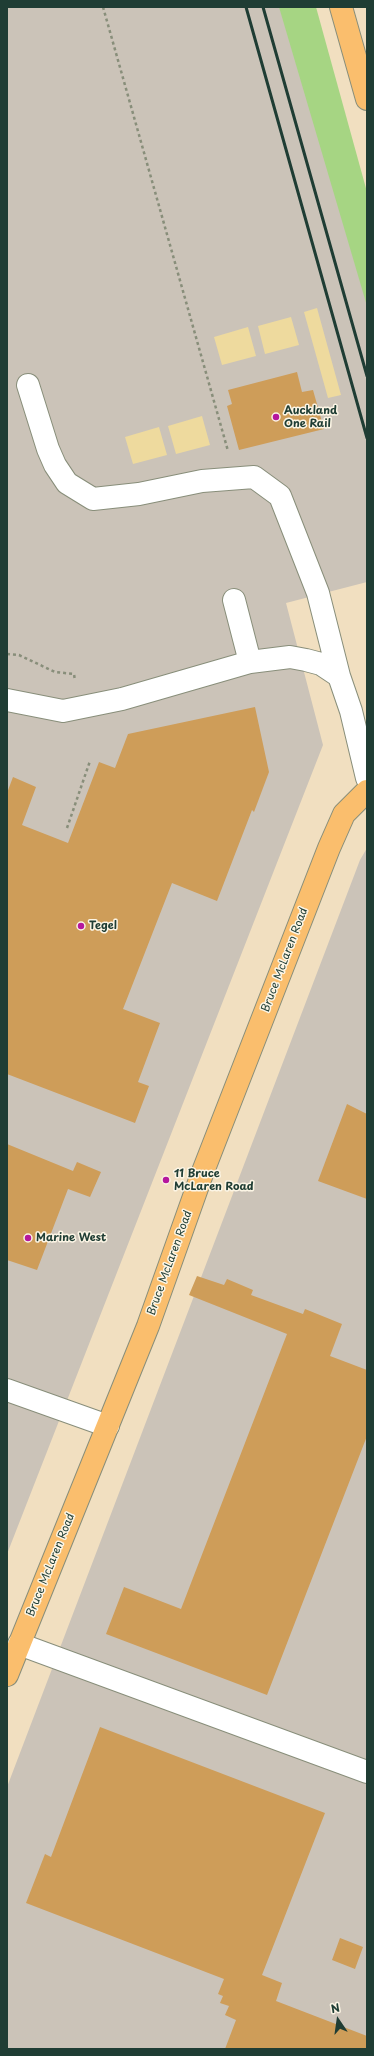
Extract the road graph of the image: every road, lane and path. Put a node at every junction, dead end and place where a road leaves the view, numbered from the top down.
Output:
1 (103, 7) edge
2 (341, 7) edge
3 (367, 99) edge
4 (28, 385) dead end
5 (254, 477) junction
6 (234, 600) dead end
7 (7, 654) edge
8 (250, 662) junction
9 (339, 676) junction
10 (75, 681) dead end
11 (7, 700) edge
12 (90, 761) dead end
13 (367, 778) edge
14 (367, 791) edge
15 (67, 828) dead end
16 (7, 1390) edge
17 (108, 1426) junction
18 (19, 1644) junction
19 (7, 1675) edge
20 (367, 1772) edge

1 - 5 path
2 - 3 main road
4 - 5 lane
5 - 9 lane
6 - 8 lane
7 - 10 path
8 - 9 lane
8 - 11 lane
9 - 13 lane
12 - 15 path
14 - 17 main road, Bruce McLaren Road
16 - 17 lane
17 - 18 main road, Bruce McLaren Road
18 - 19 main road, Bruce McLaren Road
18 - 20 lane

